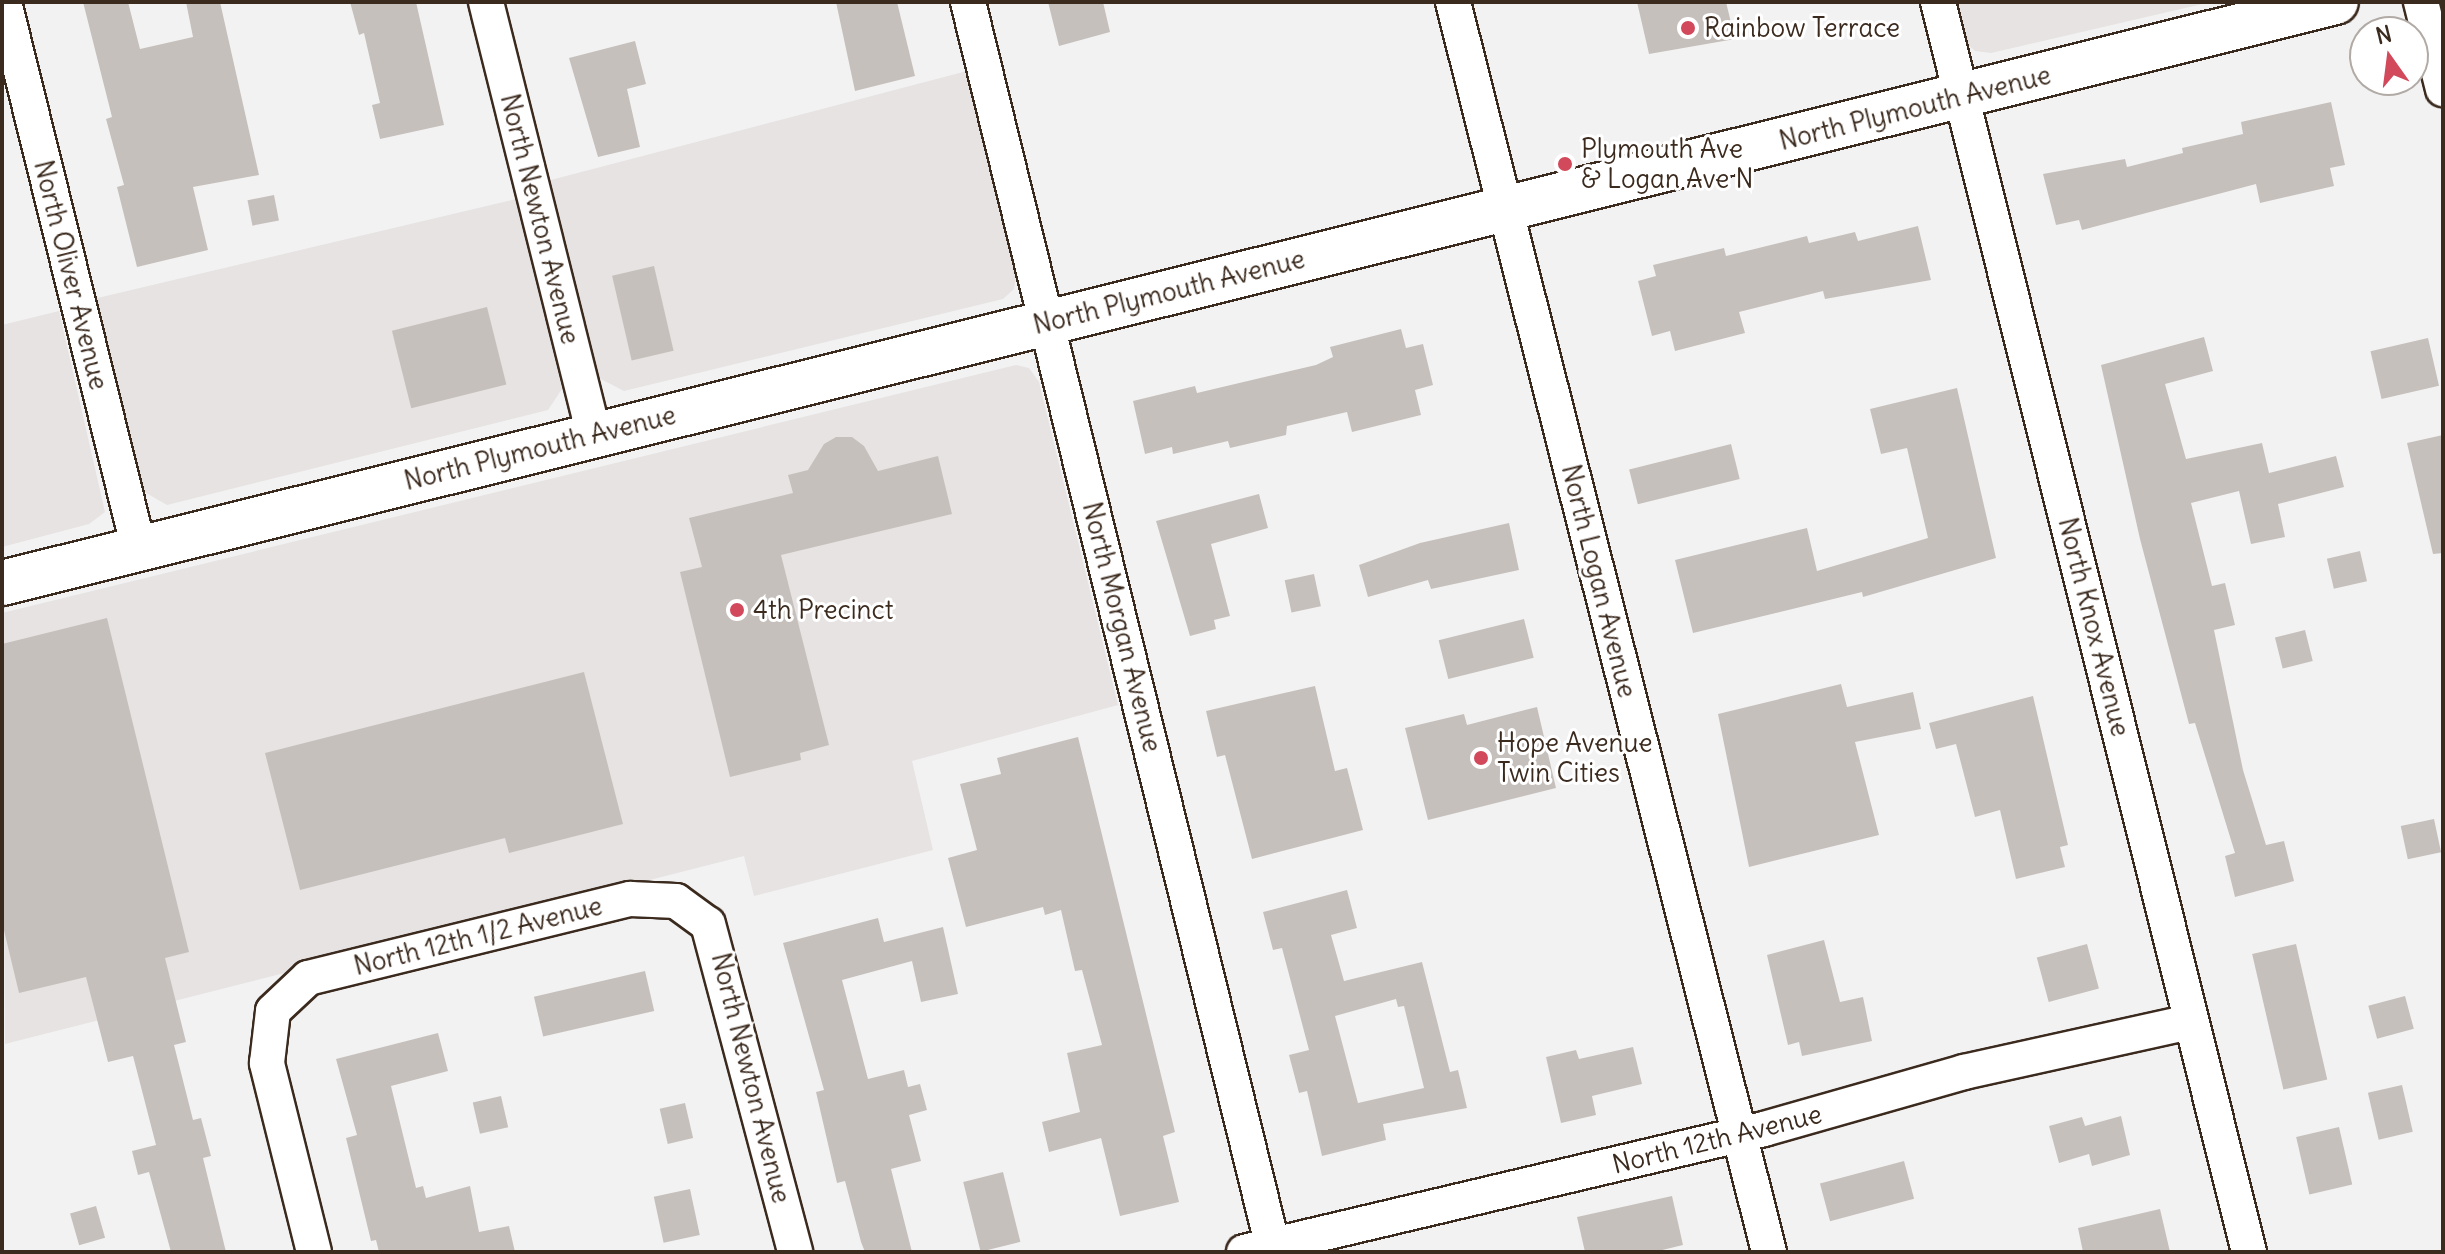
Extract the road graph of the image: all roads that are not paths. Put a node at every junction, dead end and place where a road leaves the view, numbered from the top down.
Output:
1 (4, 2) edge
2 (486, 2) edge
3 (968, 2) edge
4 (1453, 2) edge
5 (1938, 2) edge
6 (2336, 2) edge
7 (2421, 2) edge
8 (2443, 89) edge
9 (1961, 97) junction
10 (1504, 207) junction
11 (1048, 323) junction
12 (594, 435) junction
13 (139, 549) junction
14 (2, 583) edge
15 (695, 910) joint
16 (2189, 1022) junction
17 (1740, 1134) junction
18 (1264, 1250) edge
19 (314, 1252) edge
20 (795, 1252) edge
21 (1769, 1252) edge
22 (2249, 1252) edge

1 - 13 street, North Oliver Avenue
2 - 12 street, North Newton Avenue
3 - 11 street, North Morgan Avenue
4 - 10 street, North Logan Avenue
5 - 9 street, North Knox Avenue
6 - 9 main road, North Plymouth Avenue
7 - 8 street
9 - 10 main road, North Plymouth Avenue
9 - 16 street, North Knox Avenue
10 - 11 main road, North Plymouth Avenue
10 - 17 street, North Logan Avenue
11 - 12 main road, North Plymouth Avenue
11 - 18 street, North Morgan Avenue
12 - 13 main road, North Plymouth Avenue
13 - 14 main road, North Plymouth Avenue
15 - 19 street, North 12th 1/2 Avenue
15 - 20 street, North Newton Avenue
16 - 17 street, North 12th Avenue
16 - 22 street, North Knox Avenue
17 - 18 street, North 12th Avenue
17 - 21 street, North Logan Avenue

